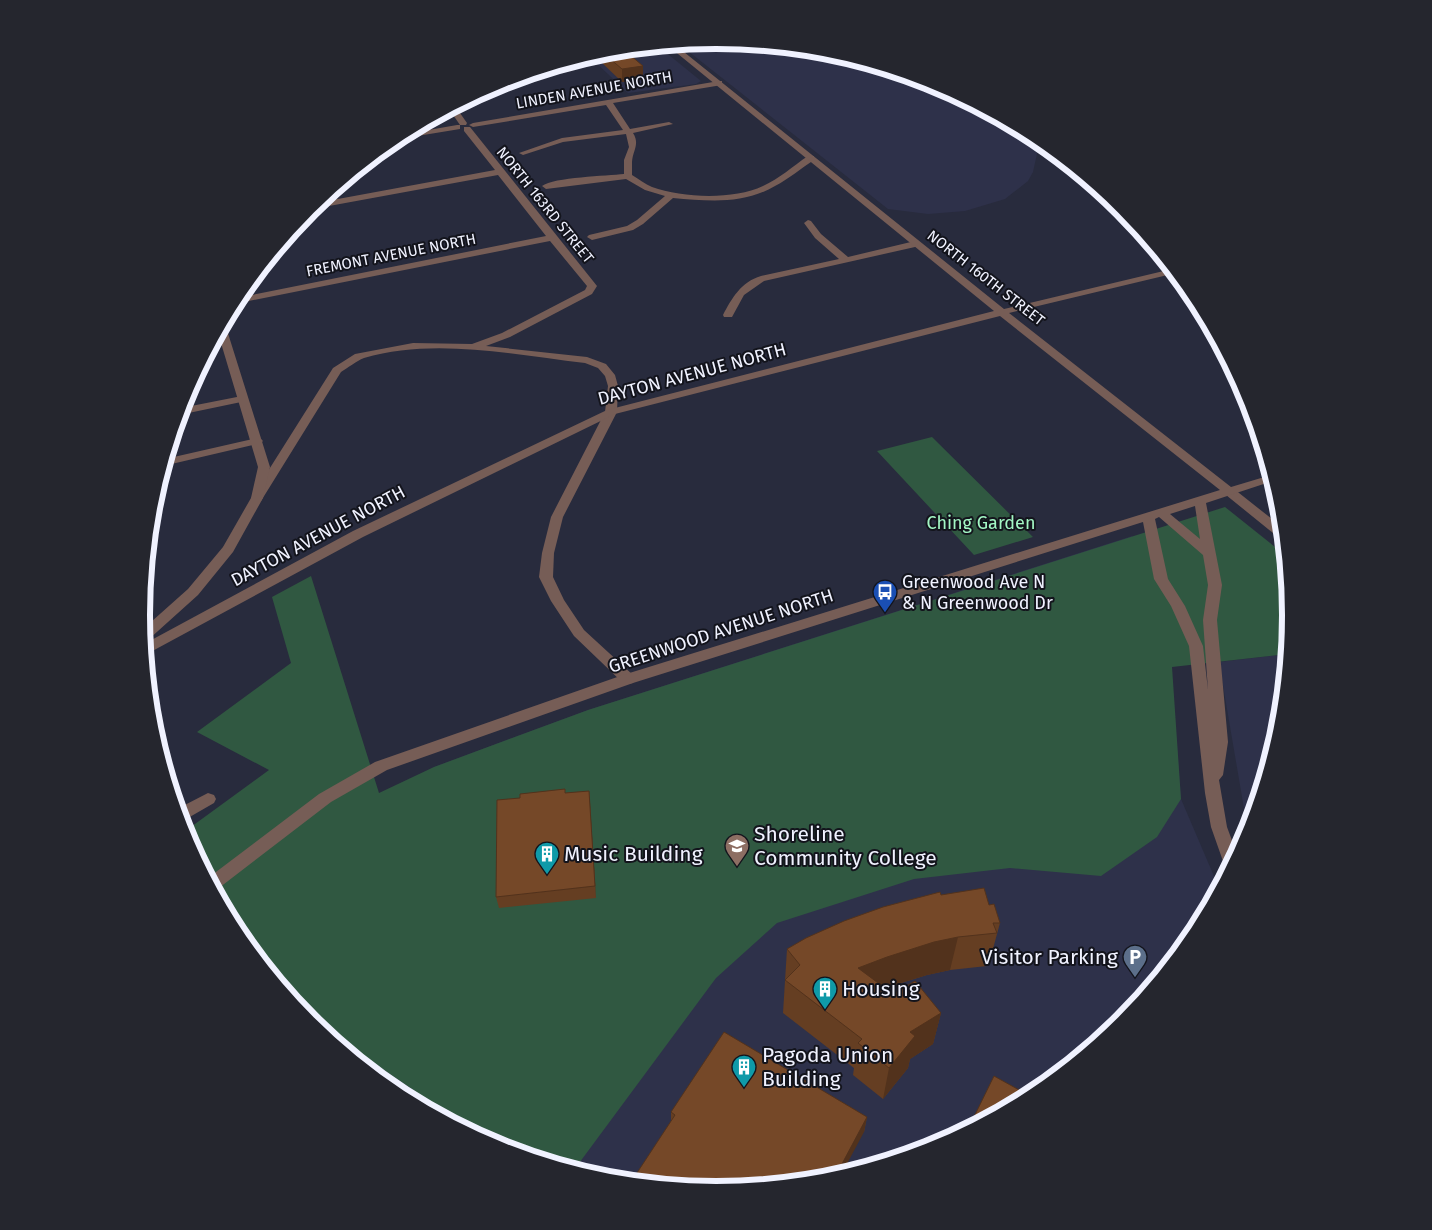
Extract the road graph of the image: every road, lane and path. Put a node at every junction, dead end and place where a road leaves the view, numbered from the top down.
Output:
1 (678, 50) edge
2 (719, 83) junction
3 (608, 102) junction
4 (455, 113) edge
5 (669, 124) dead end
6 (465, 126) junction
7 (629, 131) junction
8 (417, 134) edge
9 (523, 153) dead end
10 (811, 158) junction
11 (500, 172) junction
12 (628, 176) junction
13 (546, 186) dead end
14 (671, 195) junction
15 (328, 204) edge
16 (808, 223) dead end
17 (592, 237) dead end
18 (552, 238) junction
19 (915, 244) junction
20 (846, 260) junction
21 (1167, 273) edge
22 (246, 299) edge
23 (1004, 312) junction
24 (728, 315) dead end
25 (224, 336) edge
26 (473, 347) junction
27 (242, 398) junction
28 (189, 410) edge
29 (611, 412) junction
30 (257, 441) junction
31 (171, 461) edge
32 (1266, 480) edge
33 (1230, 492) junction
34 (257, 498) junction
35 (1200, 501) junction
36 (1154, 514) junction
37 (1275, 527) edge
38 (1209, 552) junction
39 (180, 604) junction
40 (211, 614) junction
41 (150, 630) edge
42 (151, 646) edge
43 (628, 679) junction
44 (1213, 793) junction
45 (208, 800) dead end
46 (186, 812) edge
47 (1229, 855) edge
48 (217, 881) edge

1 - 2 street, NORTH 160TH STREET
2 - 3 street, LINDEN AVENUE NORTH
2 - 10 street, NORTH 160TH STREET
3 - 6 street, LINDEN AVENUE NORTH
3 - 7 street
4 - 6 street, NORTH 163RD STREET
5 - 7 street
6 - 8 street, LINDEN AVENUE NORTH
6 - 11 street, NORTH 163RD STREET
7 - 9 street
7 - 12 street
10 - 14 street
10 - 19 street, NORTH 160TH STREET
11 - 15 street
11 - 18 street, NORTH 163RD STREET
12 - 13 street
12 - 14 street
14 - 17 street
16 - 20 street
18 - 22 street, FREMONT AVENUE NORTH
18 - 26 street, NORTH 163RD STREET
19 - 20 street
19 - 23 street, NORTH 160TH STREET
20 - 24 street
21 - 23 street, DAYTON AVENUE NORTH
23 - 29 street, DAYTON AVENUE NORTH
23 - 33 street, NORTH 160TH STREET
25 - 27 street
26 - 29 street
26 - 34 street
27 - 28 street
27 - 30 street
29 - 40 street, DAYTON AVENUE NORTH
29 - 43 street
30 - 31 street
30 - 34 street
32 - 33 street, GREENWOOD AVENUE NORTH
33 - 35 street, GREENWOOD AVENUE NORTH
33 - 37 street, NORTH 160TH STREET
34 - 39 street
35 - 36 street, GREENWOOD AVENUE NORTH
35 - 38 street
36 - 38 street
36 - 43 street, GREENWOOD AVENUE NORTH
36 - 44 street
38 - 44 street
39 - 40 street
39 - 41 street
40 - 42 street, DAYTON AVENUE NORTH
43 - 48 street, GREENWOOD AVENUE NORTH
44 - 47 street
45 - 46 street

